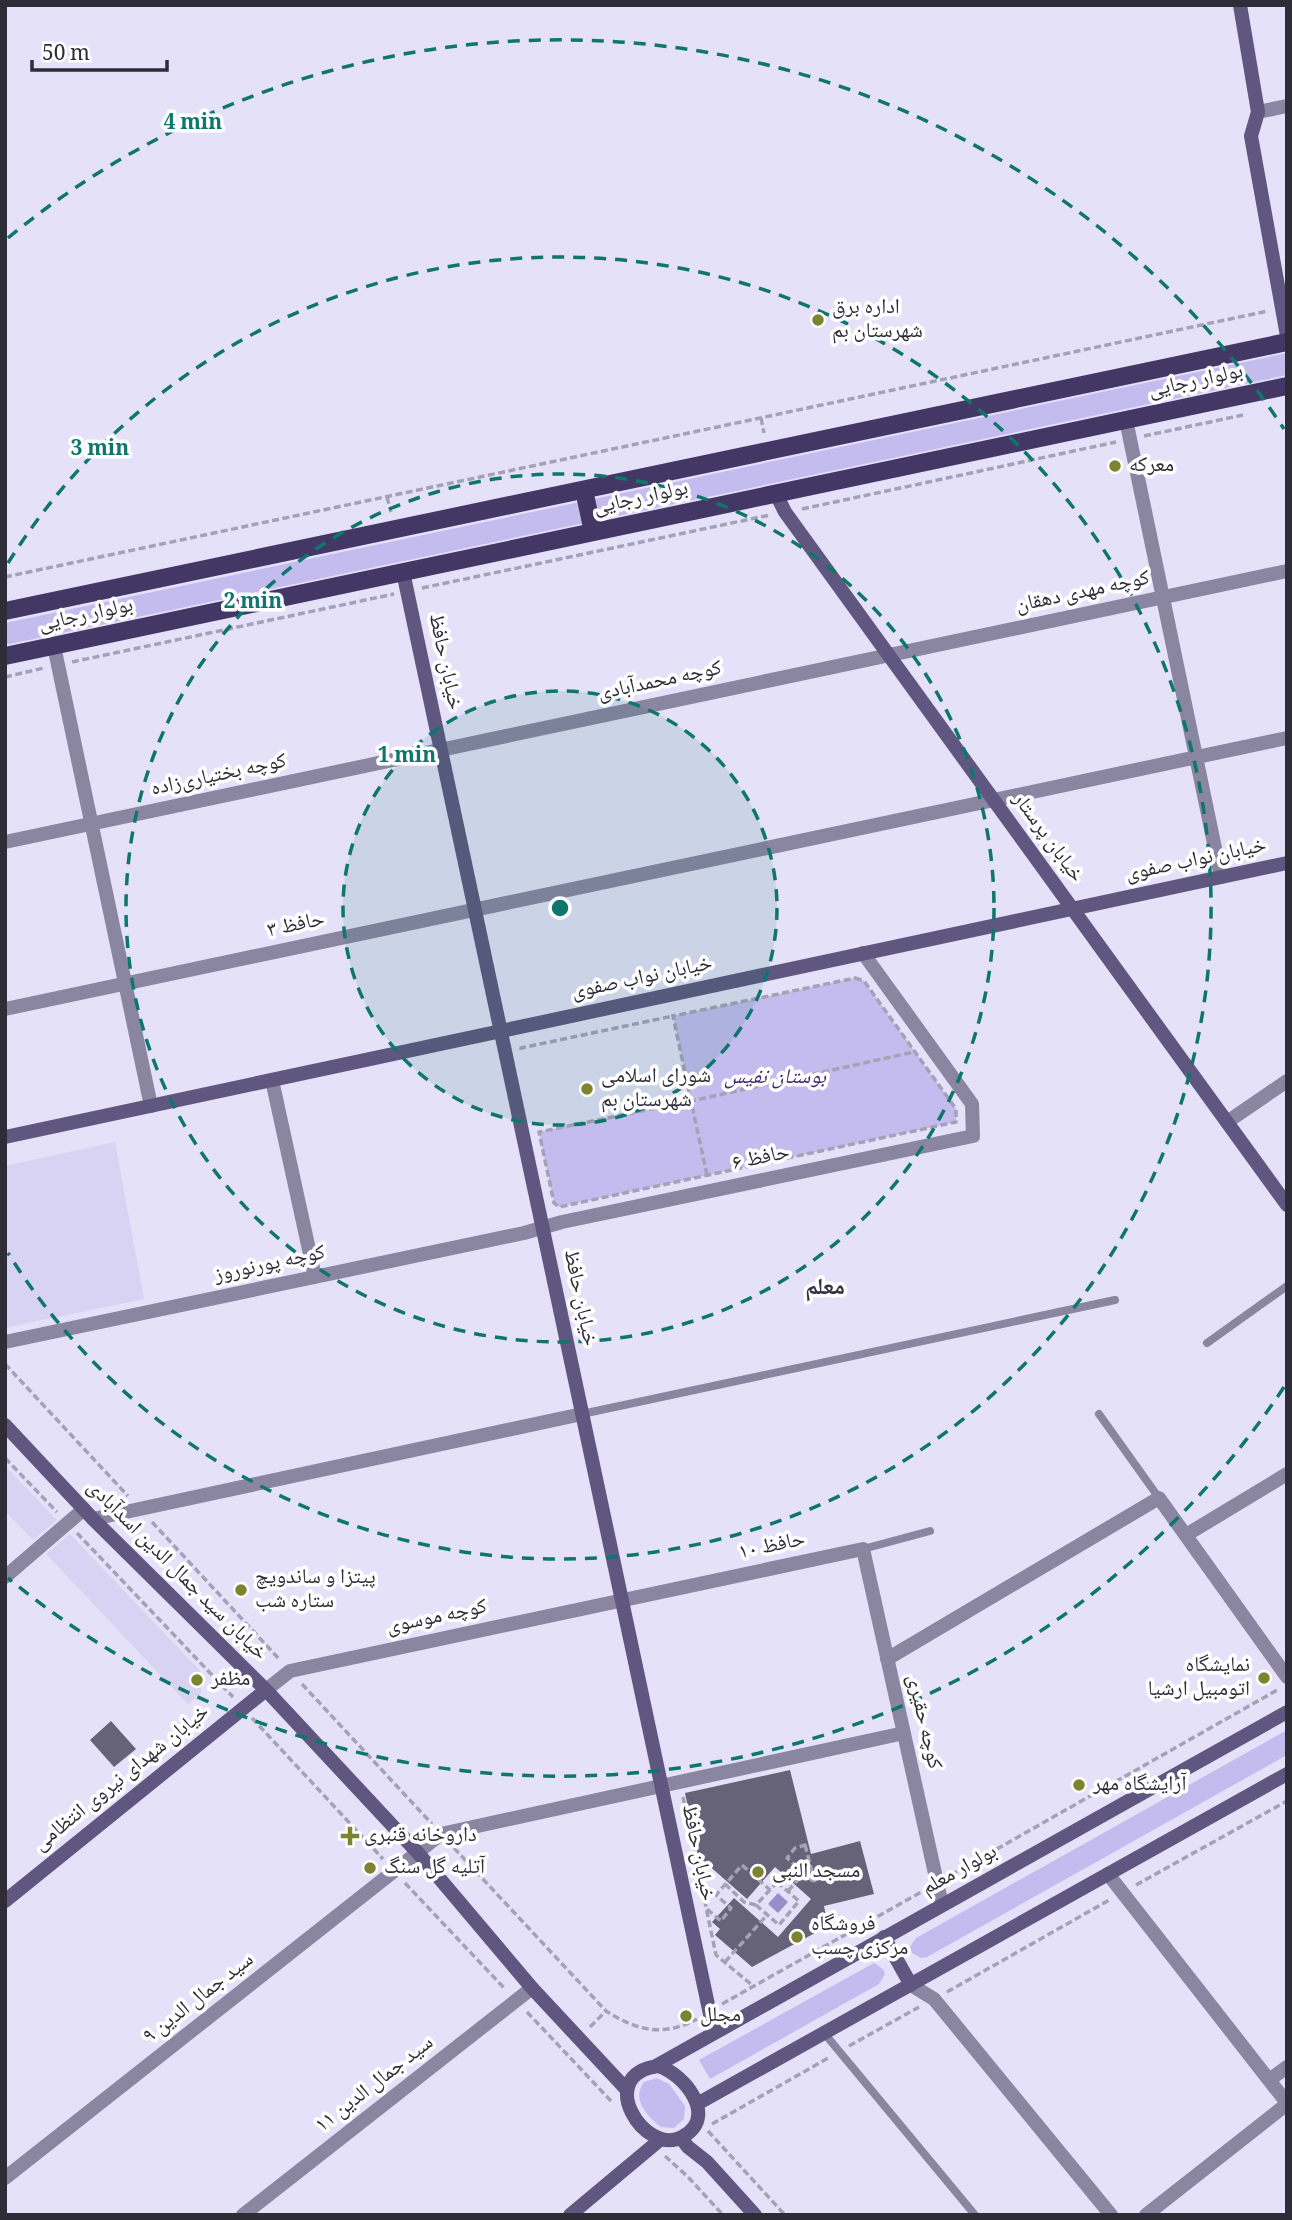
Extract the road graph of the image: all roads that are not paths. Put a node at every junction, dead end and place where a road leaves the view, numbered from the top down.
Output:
1 (1240, 5) edge
2 (1287, 106) edge
3 (1258, 112) junction
4 (1287, 336) edge
5 (1287, 342) edge
6 (1287, 386) edge
7 (1126, 420) junction
8 (584, 490) junction
9 (776, 494) junction
10 (593, 532) junction
11 (1287, 571) edge
12 (403, 572) junction
13 (1163, 597) junction
14 (5, 611) edge
15 (54, 646) junction
16 (888, 655) junction
17 (5, 656) edge
18 (1287, 738) edge
19 (441, 751) junction
20 (1196, 757) junction
21 (993, 800) junction
22 (92, 824) junction
23 (5, 842) edge
24 (1287, 863) edge
25 (1222, 877) junction
26 (1072, 909) junction
27 (475, 910) junction
28 (863, 953) junction
29 (125, 984) junction
30 (5, 1009) edge
31 (501, 1030) junction
32 (272, 1080) junction
33 (1287, 1082) edge
34 (151, 1106) junction
35 (1227, 1122) junction
36 (5, 1137) edge
37 (1287, 1205) edge
38 (543, 1227) junction
39 (315, 1277) junction
40 (1287, 1286) edge
41 (1115, 1300) dead end
42 (5, 1342) edge
43 (1207, 1343) dead end
44 (582, 1414) junction
45 (1099, 1414) dead end
46 (5, 1425) edge
47 (1287, 1474) edge
48 (1159, 1498) junction
49 (88, 1514) junction
50 (930, 1531) dead end
51 (1186, 1535) junction
52 (863, 1549) junction
53 (5, 1577) edge
54 (622, 1601) junction
55 (887, 1659) junction
56 (1287, 1676) edge
57 (265, 1690) junction
58 (1287, 1712) edge
59 (904, 1733) junction
60 (1287, 1774) edge
61 (661, 1786) junction
62 (418, 1853) junction
63 (1108, 1874) junction
64 (5, 1900) edge
65 (942, 1905) junction
66 (884, 1937) junction
67 (911, 1985) junction
68 (532, 1988) junction
69 (714, 2033) junction
70 (824, 2033) junction
71 (654, 2067) junction
72 (1287, 2067) edge
73 (1269, 2080) junction
74 (627, 2090) junction
75 (697, 2104) junction
76 (1287, 2104) edge
77 (681, 2138) junction
78 (657, 2143) junction
79 (5, 2178) edge
80 (243, 2215) edge
81 (570, 2215) edge
82 (755, 2215) edge
83 (975, 2215) edge
84 (1111, 2215) edge
85 (1146, 2215) edge

1 - 3 street
2 - 3 street
3 - 4 street
5 - 8 main road, بولوار رجایی
6 - 7 main road, بولوار رجایی
7 - 9 main road, بولوار رجایی
7 - 13 street
8 - 10 main road
8 - 14 main road, بولوار رجایی
9 - 10 main road, بولوار رجایی
9 - 16 street, خیابان پرستار
10 - 12 main road, بولوار رجایی
11 - 13 street, کوچه مهدی دهقان
12 - 15 main road, بولوار رجایی
12 - 19 street, خیابان حافظ
13 - 16 street, کوچه مهدی دهقان
13 - 20 street
15 - 17 main road, بولوار رجایی
15 - 22 street
16 - 19 street, کوچه محمدآبادی
16 - 21 street, خیابان پرستار
18 - 20 street, حافظ ۳
19 - 22 street, کوچه بختیاری‌زاده
19 - 27 street, خیابان حافظ
20 - 21 street, حافظ ۳
20 - 25 street
21 - 26 street, خیابان پرستار
21 - 27 street, حافظ ۳
22 - 23 street, کوچه بختیاری‌زاده
22 - 29 street
24 - 25 street, خیابان نواب صفوی
25 - 26 street, خیابان نواب صفوی
26 - 28 street, خیابان نواب صفوی
26 - 35 street, خیابان پرستار
27 - 29 street, حافظ ۳
27 - 31 street, خیابان حافظ
28 - 31 street, خیابان نواب صفوی
28 - 38 street, حافظ ۶
29 - 30 street, حافظ ۳
29 - 34 street
31 - 32 street, خیابان نواب صفوی
31 - 38 street, خیابان حافظ
32 - 34 street, خیابان نواب صفوی
32 - 39 street
33 - 35 street
34 - 36 street, خیابان نواب صفوی
35 - 37 street, خیابان پرستار
38 - 39 street, کوچه پورنوروز
38 - 44 street, خیابان حافظ
39 - 42 street, کوچه پورنوروز
40 - 43 lane
41 - 44 lane
44 - 49 street
44 - 54 street, خیابان حافظ
45 - 48 lane
46 - 49 street, خیابان سید جمال الدین اسدآبادی
47 - 51 street
48 - 51 street
48 - 55 street
49 - 53 street
49 - 57 street, خیابان سید جمال الدین اسدآبادی
50 - 52 lane, حافظ ۱۰
51 - 56 street
52 - 54 street, حافظ ۱۰
52 - 55 street, کوچه حقیری
54 - 57 street, کوچه موسوی
54 - 61 street, خیابان حافظ
55 - 59 street, کوچه حقیری
57 - 62 street, خیابان سید جمال الدین اسدآبادی
57 - 64 street, خیابان شهدای نیروی انتظامی
58 - 65 street, بولوار معلم
59 - 61 street
59 - 65 street, کوچه حقیری
60 - 63 street
61 - 62 street, سید جمال الدین ۹
61 - 69 street, خیابان حافظ
62 - 68 street, خیابان سید جمال الدین اسدآبادی
62 - 79 street, سید جمال الدین ۹
63 - 67 street
63 - 73 street
65 - 66 street, بولوار معلم
66 - 67 street
66 - 69 street, بولوار معلم
67 - 70 street
67 - 84 street
68 - 74 street, خیابان سید جمال الدین اسدآبادی
68 - 80 street, سید جمال الدین ۱۱
69 - 71 street, بولوار معلم
70 - 75 street
70 - 83 lane
71 - 74 street
71 - 75 street
72 - 73 street
73 - 76 street
74 - 78 street
75 - 77 street
76 - 85 street
77 - 78 street
77 - 82 street
78 - 81 street

